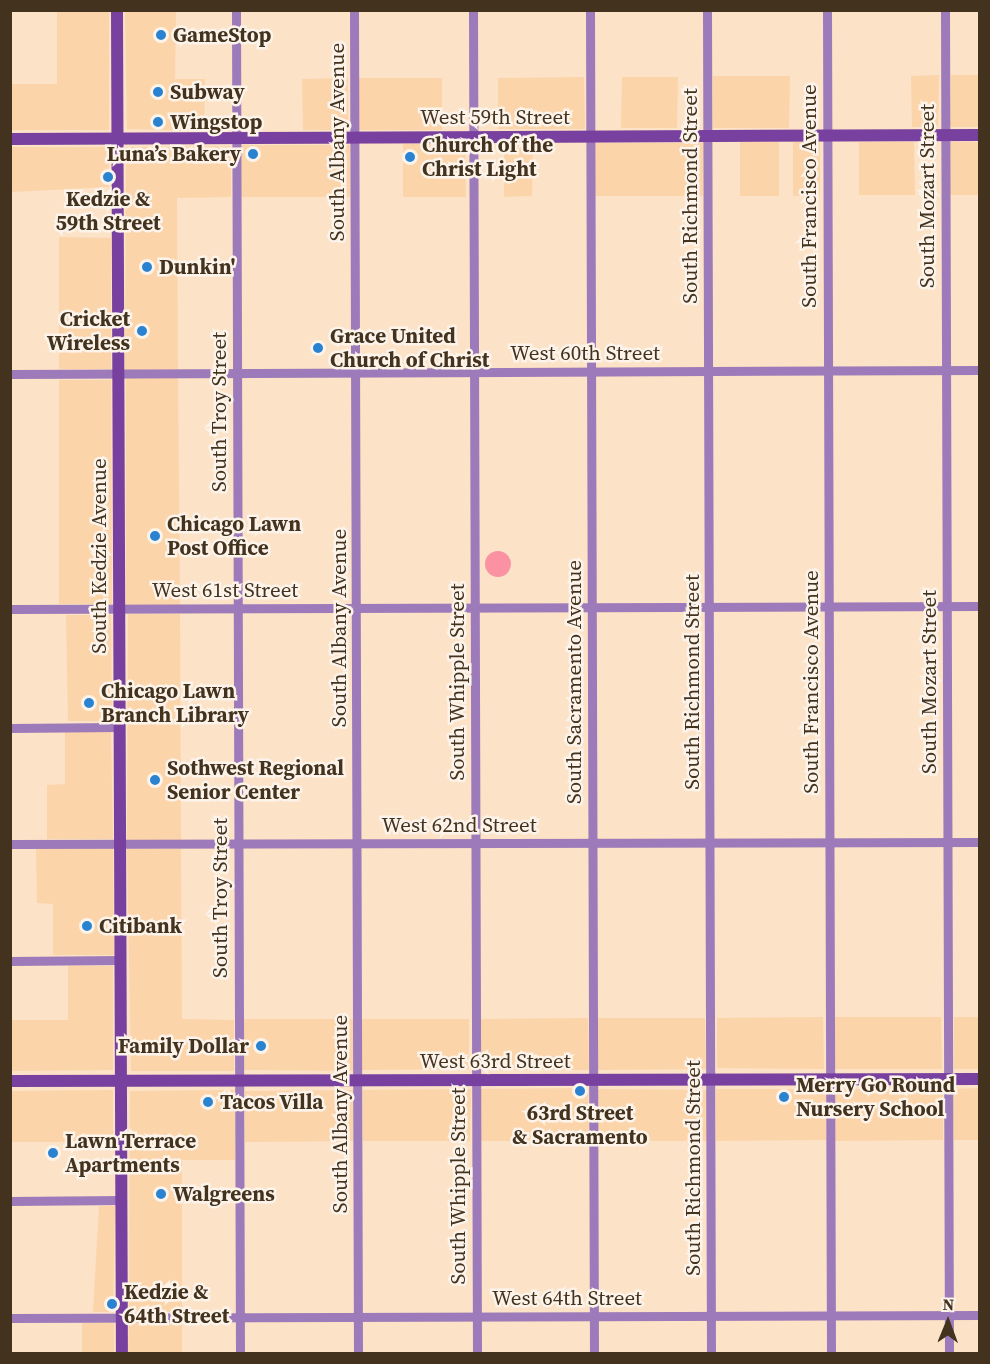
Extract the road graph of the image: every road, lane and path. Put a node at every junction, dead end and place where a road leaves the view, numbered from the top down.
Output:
1 (117, 10) edge
2 (236, 10) edge
3 (354, 10) edge
4 (472, 10) edge
5 (590, 10) edge
6 (707, 10) edge
7 (827, 10) edge
8 (945, 10) edge
9 (827, 135) junction
10 (945, 135) junction
11 (980, 135) edge
12 (590, 136) junction
13 (707, 136) junction
14 (355, 137) junction
15 (473, 137) junction
16 (117, 138) junction
17 (236, 138) junction
18 (10, 139) edge
19 (828, 370) junction
20 (946, 370) junction
21 (980, 370) edge
22 (708, 371) junction
23 (356, 372) junction
24 (474, 372) junction
25 (591, 372) junction
26 (118, 373) junction
27 (237, 373) junction
28 (10, 374) edge
29 (828, 606) junction
30 (946, 606) junction
31 (980, 606) edge
32 (474, 607) junction
33 (592, 607) junction
34 (709, 607) junction
35 (237, 608) junction
36 (356, 608) junction
37 (10, 609) edge
38 (119, 609) junction
39 (119, 727) junction
40 (10, 728) edge
41 (947, 842) junction
42 (980, 842) edge
43 (357, 843) junction
44 (475, 843) junction
45 (592, 843) junction
46 (711, 843) junction
47 (829, 843) junction
48 (10, 844) edge
49 (120, 844) junction
50 (238, 844) junction
51 (121, 960) junction
52 (10, 961) edge
53 (830, 1079) junction
54 (948, 1079) junction
55 (980, 1079) edge
56 (358, 1080) junction
57 (476, 1080) junction
58 (593, 1080) junction
59 (712, 1080) junction
60 (10, 1081) edge
61 (121, 1081) junction
62 (239, 1081) junction
63 (122, 1200) junction
64 (10, 1201) edge
65 (949, 1315) junction
66 (980, 1315) edge
67 (594, 1316) junction
68 (711, 1316) junction
69 (831, 1316) junction
70 (240, 1317) junction
71 (358, 1317) junction
72 (477, 1317) junction
73 (10, 1318) edge
74 (122, 1318) junction
75 (122, 1353) edge
76 (240, 1353) edge
77 (358, 1353) edge
78 (477, 1353) edge
79 (594, 1353) edge
80 (711, 1353) edge
81 (831, 1353) edge
82 (949, 1353) edge

1 - 16 main road, South Kedzie Avenue
2 - 17 street, South Troy Street
3 - 14 street, South Albany Avenue
4 - 15 street, South Whipple Street
5 - 12 street, South Sacramento Avenue
6 - 13 street, South Richmond Street
7 - 9 street, South Francisco Avenue
8 - 10 street, South Mozart Street
9 - 10 main road, West 59th Street
9 - 13 main road, West 59th Street
9 - 19 street, South Francisco Avenue
10 - 11 main road, West 59th Street
10 - 20 street, South Mozart Street
12 - 13 main road, West 59th Street
12 - 15 main road, West 59th Street
12 - 25 street, South Sacramento Avenue
13 - 22 street, South Richmond Street
14 - 15 main road, West 59th Street
14 - 17 main road, West 59th Street
14 - 23 street, South Albany Avenue
15 - 24 street, South Whipple Street
16 - 17 main road, West 59th Street
16 - 18 main road, West 59th Street
16 - 26 main road, South Kedzie Avenue
17 - 27 street, South Troy Street
19 - 20 street, West 60th Street
19 - 22 street, West 60th Street
19 - 29 street, South Francisco Avenue
20 - 21 street, West 60th Street
20 - 30 street, South Mozart Street
22 - 25 street, West 60th Street
22 - 34 street, South Richmond Street
23 - 24 street, West 60th Street
23 - 27 street, West 60th Street
23 - 36 street, South Albany Avenue
24 - 25 street, West 60th Street
24 - 32 street, South Whipple Street
25 - 33 street, South Sacramento Avenue
26 - 27 street, West 60th Street
26 - 28 street, West 60th Street
26 - 38 main road, South Kedzie Avenue
27 - 35 street, South Troy Street
29 - 30 street, West 61st Street
29 - 34 street, West 61st Street
29 - 47 street, South Francisco Avenue
30 - 31 street, West 61st Street
30 - 41 street, South Mozart Street
32 - 33 street, West 61st Street
32 - 36 street, West 61st Street
32 - 44 street, South Whipple Street
33 - 34 street, West 61st Street
33 - 45 street, South Sacramento Avenue
34 - 46 street, South Richmond Street
35 - 36 street, West 61st Street
35 - 38 street, West 61st Street
35 - 50 street, South Troy Street
36 - 43 street, South Albany Avenue
37 - 38 street, West 61st Street
38 - 39 main road, South Kedzie Avenue
39 - 40 street
39 - 49 main road, South Kedzie Avenue
41 - 42 street, West 62nd Street
41 - 47 street, West 62nd Street
41 - 54 street, South Mozart Street
43 - 44 street, West 62nd Street
43 - 50 street, West 62nd Street
43 - 56 street, South Albany Avenue
44 - 45 street, West 62nd Street
44 - 57 street, South Whipple Street
45 - 46 street, West 62nd Street
45 - 58 street, South Sacramento Avenue
46 - 47 street, West 62nd Street
46 - 59 street, South Richmond Street
47 - 53 street, South Francisco Avenue
48 - 49 street, West 62nd Street
49 - 50 street, West 62nd Street
49 - 51 main road, South Kedzie Avenue
50 - 62 street, South Troy Street
51 - 52 street
51 - 61 main road, South Kedzie Avenue
53 - 54 main road, West 63rd Street
53 - 59 main road, West 63rd Street
53 - 69 street, South Francisco Avenue
54 - 55 main road, West 63rd Street
54 - 65 street, South Mozart Street
56 - 57 main road, West 63rd Street
56 - 62 main road, West 63rd Street
56 - 71 street, South Albany Avenue
57 - 58 main road, West 63rd Street
57 - 72 street, South Whipple Street
58 - 59 main road, West 63rd Street
58 - 67 street, South Sacramento Avenue
59 - 68 street, South Richmond Street
60 - 61 main road, West 63rd Street
61 - 62 main road, West 63rd Street
61 - 63 main road, South Kedzie Avenue
62 - 70 street, South Troy Street
63 - 64 street
63 - 74 main road, South Kedzie Avenue
65 - 66 street, West 64th Street
65 - 69 street, West 64th Street
65 - 82 street, South Mozart Street
67 - 68 street, West 64th Street
67 - 72 street, West 64th Street
67 - 79 street, South Sacramento Avenue
68 - 69 street, West 64th Street
68 - 80 street, South Richmond Street
69 - 81 street, South Francisco Avenue
70 - 71 street, West 64th Street
70 - 74 street, West 64th Street
70 - 76 street, South Troy Street
71 - 72 street, West 64th Street
71 - 77 street, South Albany Avenue
72 - 78 street, South Whipple Street
73 - 74 street, West 64th Street
74 - 75 main road, South Kedzie Avenue

